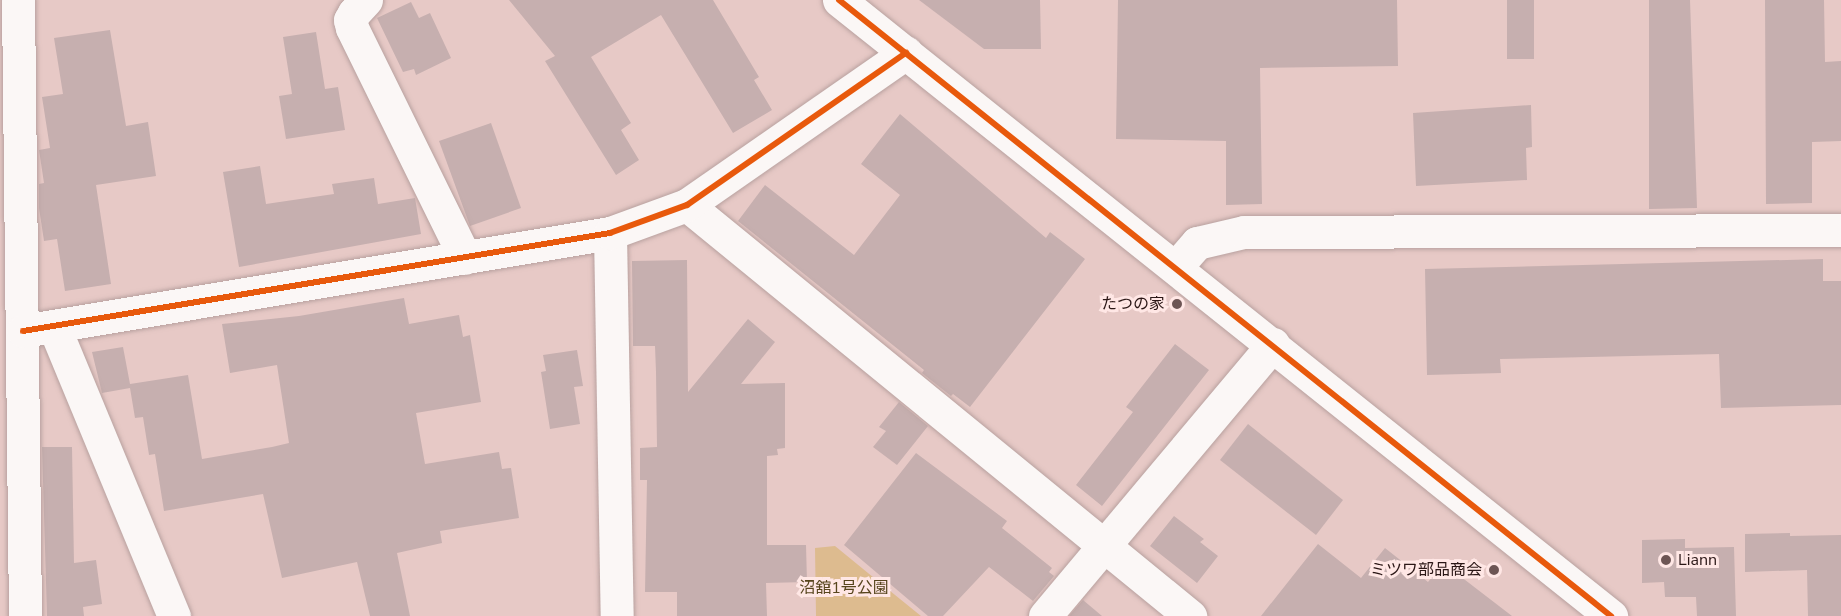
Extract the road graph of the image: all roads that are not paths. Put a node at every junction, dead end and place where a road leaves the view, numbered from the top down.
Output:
1 (18, 0) edge
2 (366, 0) edge
3 (839, 0) edge
4 (906, 53) junction
5 (687, 205) junction
6 (1841, 230) edge
7 (610, 233) junction
8 (465, 258) junction
9 (1176, 267) junction
10 (55, 329) junction
11 (23, 332) junction
12 (1273, 344) junction
13 (13, 501) edge
14 (1102, 546) junction
15 (25, 616) edge
16 (174, 616) edge
17 (617, 616) edge
18 (1045, 616) edge
19 (1190, 616) edge
20 (1611, 616) edge

1 - 11 street
2 - 8 street
3 - 4 street
4 - 5 street
4 - 9 street
5 - 7 street
5 - 14 street
6 - 9 street
7 - 8 street
7 - 17 street
8 - 10 street
9 - 12 street
10 - 11 street
10 - 16 street
11 - 13 street
12 - 14 street
12 - 20 street
13 - 15 street
14 - 18 street
14 - 19 street

